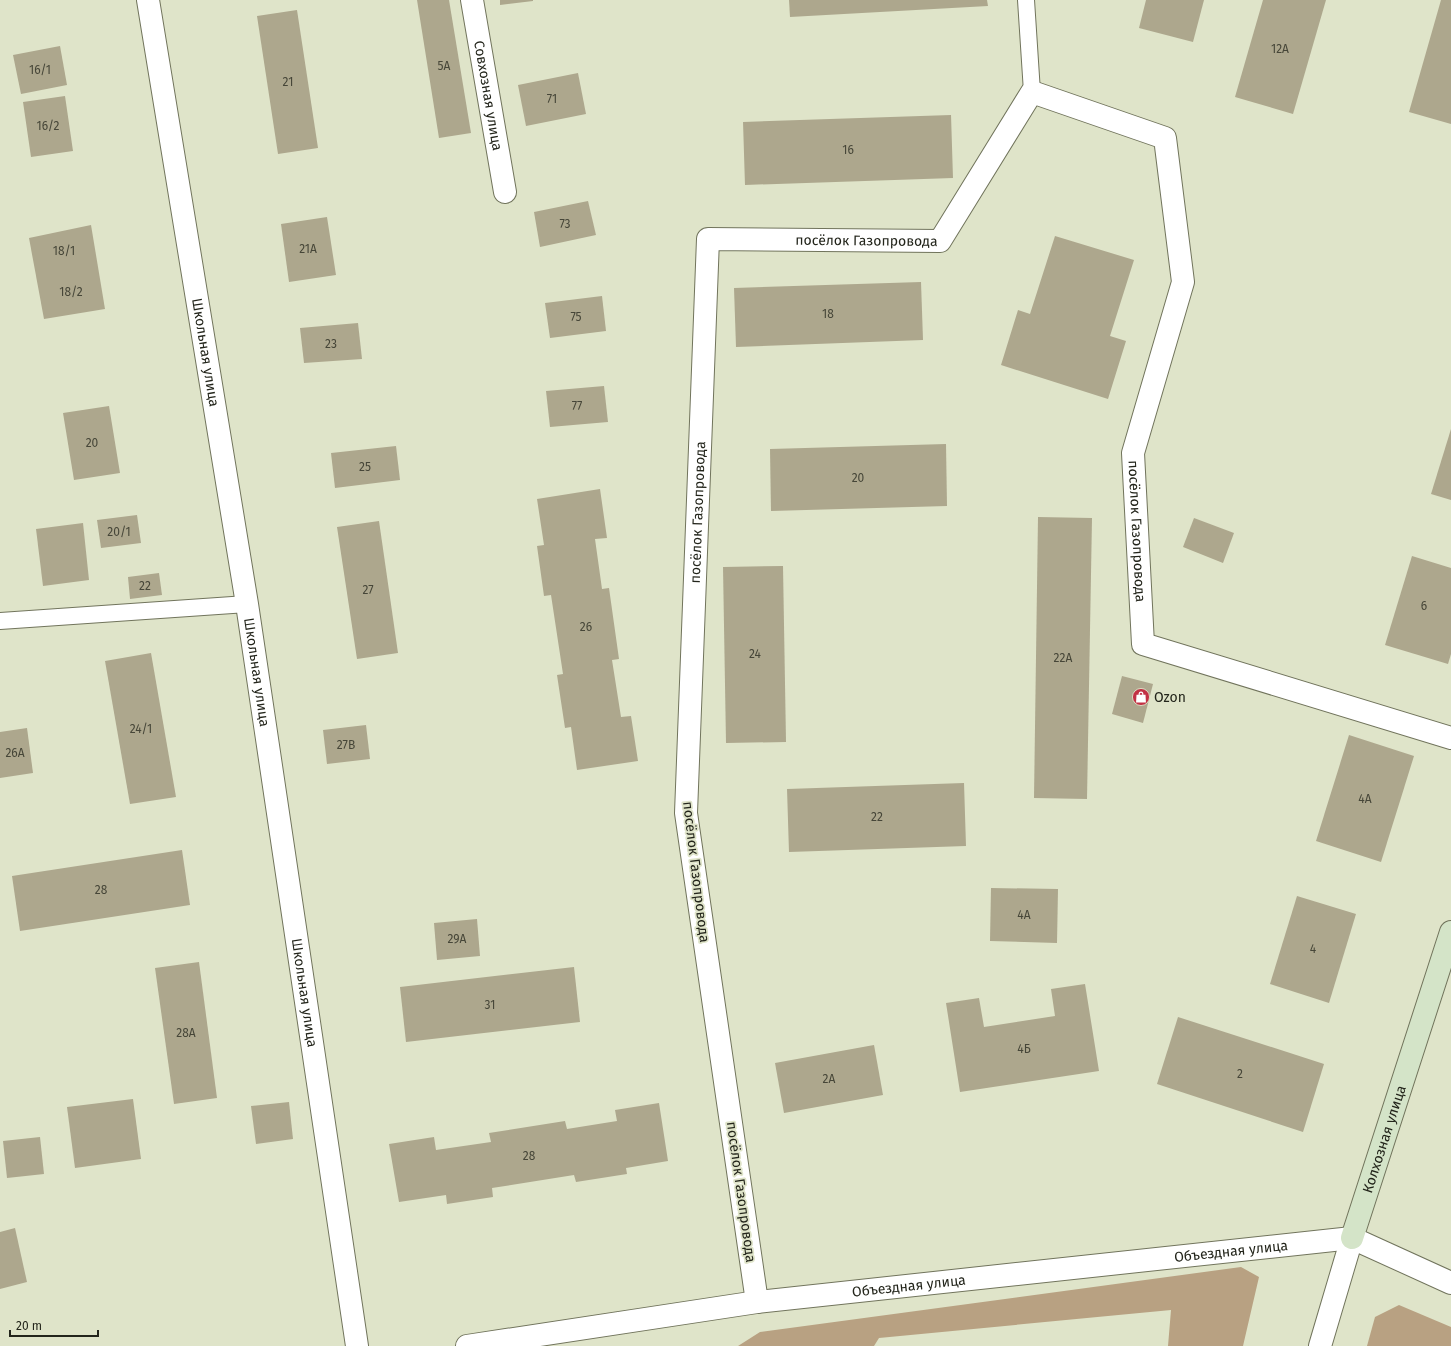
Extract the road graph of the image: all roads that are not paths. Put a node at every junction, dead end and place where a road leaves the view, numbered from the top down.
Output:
1 (148, 0) edge
2 (472, 0) edge
3 (1026, 0) edge
4 (1032, 92) junction
5 (505, 192) dead end
6 (247, 604) junction
7 (0, 621) edge
8 (1451, 738) edge
9 (1451, 932) edge
10 (1352, 1238) junction
11 (1451, 1283) edge
12 (757, 1302) junction
13 (357, 1346) edge
14 (467, 1346) edge
15 (1320, 1346) edge

1 - 6 street, Школьная улица
2 - 5 street, Совхозная улица
3 - 4 lane
4 - 8 street, посёлок Газопровода
4 - 12 street, посёлок Газопровода
6 - 7 lane
6 - 13 street, Школьная улица
9 - 10 main road, Колхозная улица
10 - 11 street
10 - 12 street, Объездная улица
10 - 15 street, Колхозная улица
12 - 14 street, Объездная улица

